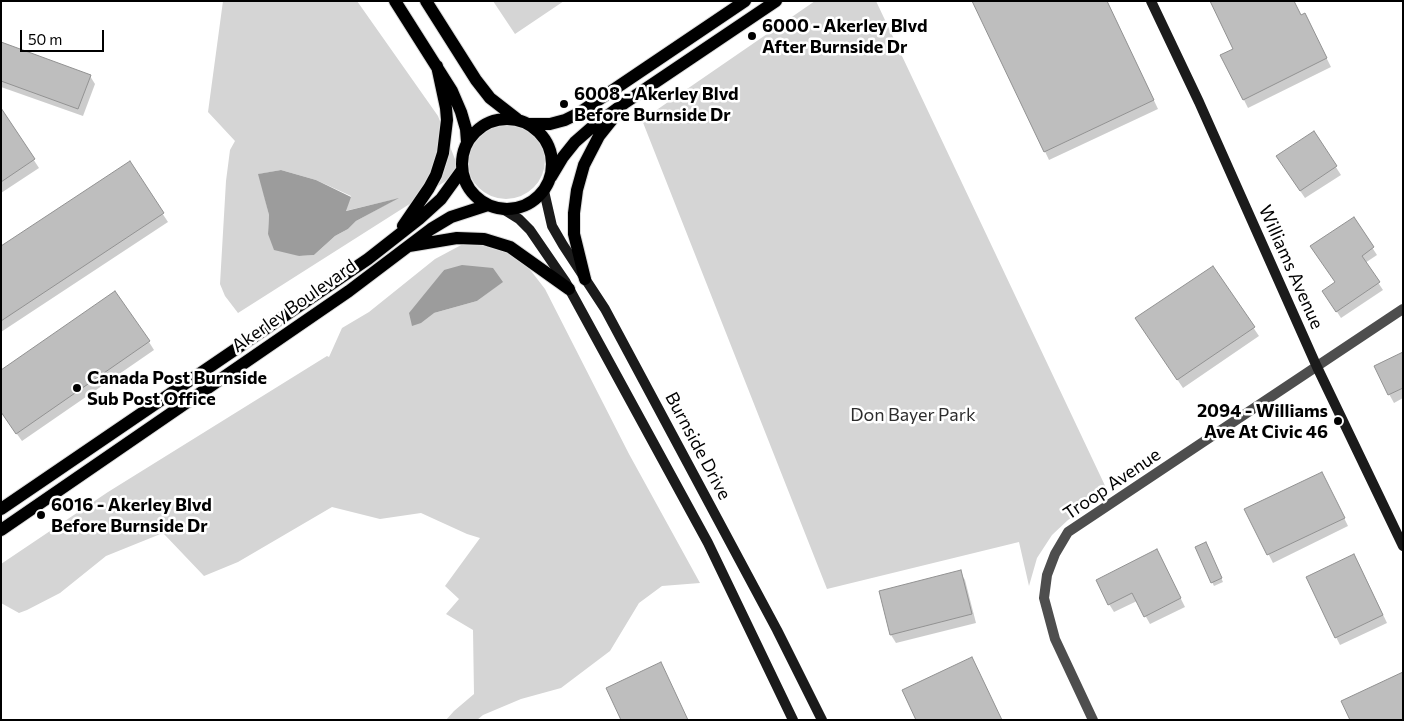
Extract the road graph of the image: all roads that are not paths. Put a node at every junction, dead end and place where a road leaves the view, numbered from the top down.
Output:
1 (395, 1) edge
2 (426, 1) edge
3 (745, 1) edge
4 (776, 1) edge
5 (1151, 1) edge
6 (436, 66) junction
7 (626, 102) junction
8 (517, 119) junction
9 (530, 124) junction
10 (467, 142) junction
11 (462, 170) junction
12 (551, 177) junction
13 (544, 191) junction
14 (488, 205) junction
15 (503, 209) junction
16 (397, 236) junction
17 (407, 246) junction
18 (585, 279) junction
19 (569, 288) junction
20 (1403, 309) edge
21 (1317, 367) junction
22 (1, 509) edge
23 (1, 530) edge
24 (1403, 546) edge
25 (793, 720) edge
26 (822, 720) edge
27 (1093, 720) edge

1 - 6 main road
2 - 8 main road
3 - 9 main road
4 - 7 main road
5 - 21 main road, Williams Avenue
6 - 10 main road
6 - 16 main road
7 - 12 main road
7 - 18 main road
8 - 9 main road
8 - 10 main road
9 - 12 main road
10 - 11 main road
11 - 14 main road
11 - 16 main road, Akerley Boulevard
12 - 13 main road
13 - 15 main road
13 - 18 main road, Burnside Drive
14 - 15 main road
14 - 17 main road, Akerley Boulevard
15 - 19 main road, Burnside Drive
16 - 22 main road, Akerley Boulevard
17 - 19 main road
17 - 23 main road, Akerley Boulevard
18 - 26 main road, Burnside Drive
19 - 25 main road, Burnside Drive
20 - 21 street, Troop Avenue
21 - 24 main road, Williams Avenue
21 - 27 street, Troop Avenue

